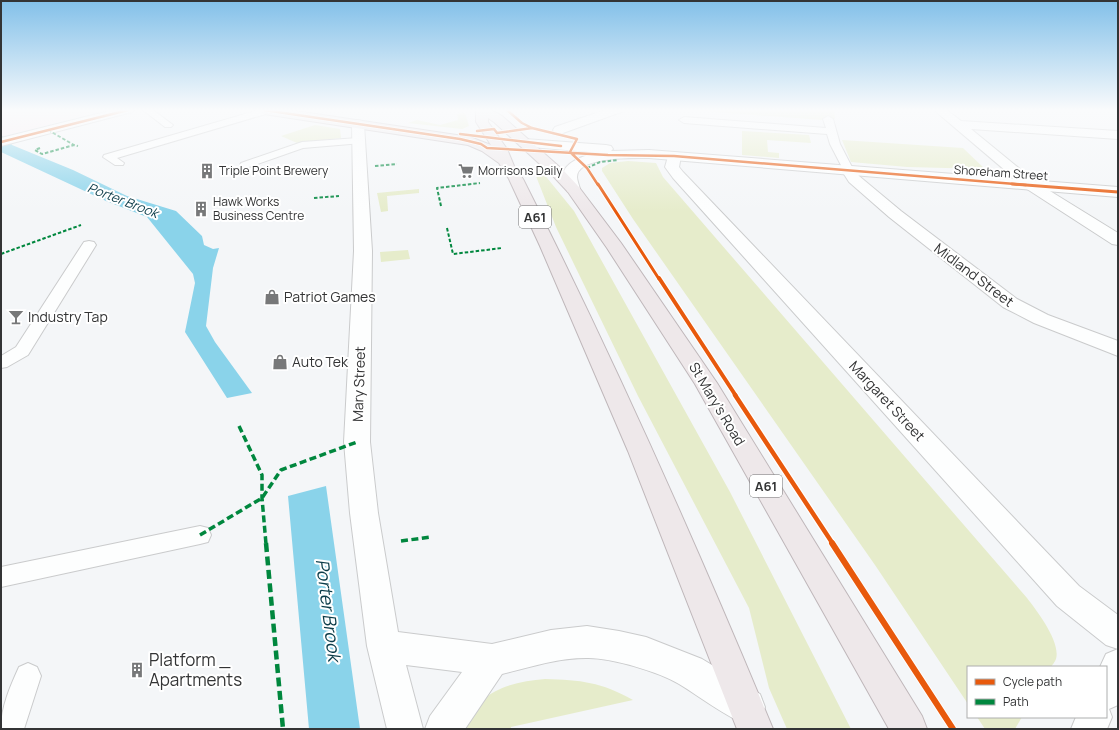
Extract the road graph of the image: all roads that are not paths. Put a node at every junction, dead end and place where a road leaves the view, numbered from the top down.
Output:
1 (154, 144) edge
2 (306, 144) edge
3 (359, 144) edge
4 (481, 144) edge
5 (497, 144) edge
6 (511, 144) edge
7 (835, 144) edge
8 (982, 144) edge
9 (516, 154) junction
10 (649, 154) junction
11 (674, 156) junction
12 (118, 163) dead end
13 (245, 165) dead end
14 (849, 171) junction
15 (1032, 186) junction
16 (573, 188) junction
17 (1118, 192) edge
18 (1118, 240) edge
19 (89, 245) dead end
20 (1118, 349) edge
21 (1, 363) edge
22 (200, 535) dead end
23 (1, 577) edge
24 (1118, 634) edge
25 (384, 646) junction
26 (492, 660) junction
27 (1118, 666) edge
28 (28, 676) dead end
29 (1107, 690) edge
30 (751, 718) edge
31 (1094, 718) edge
32 (10, 729) edge
33 (405, 729) edge
34 (443, 729) edge
35 (909, 729) edge
36 (1088, 729) edge

1 - 12 lane
2 - 13 lane
3 - 25 street, Mary Street
4 - 9 highway, A61
5 - 9 highway, St Mary's Road / A61
6 - 9 highway, St Mary's Road / A61
7 - 14 lane
8 - 15 street
9 - 10 street, Shoreham Street
9 - 16 highway, St Mary's Road / A61
9 - 30 highway, St Mary's Road / A61
10 - 11 street, Shoreham Street
10 - 16 street, Shoreham Street
11 - 14 street, Shoreham Street
11 - 24 street, Margaret Street
14 - 15 street, Shoreham Street
14 - 20 street, Midland Street
15 - 17 street, Shoreham Street
15 - 18 street
16 - 35 highway, St Mary's Road / A61
19 - 21 lane
22 - 23 lane
25 - 26 street
25 - 33 street, Mary Street
26 - 30 street
26 - 34 street
27 - 29 street
28 - 32 lane
31 - 36 street

